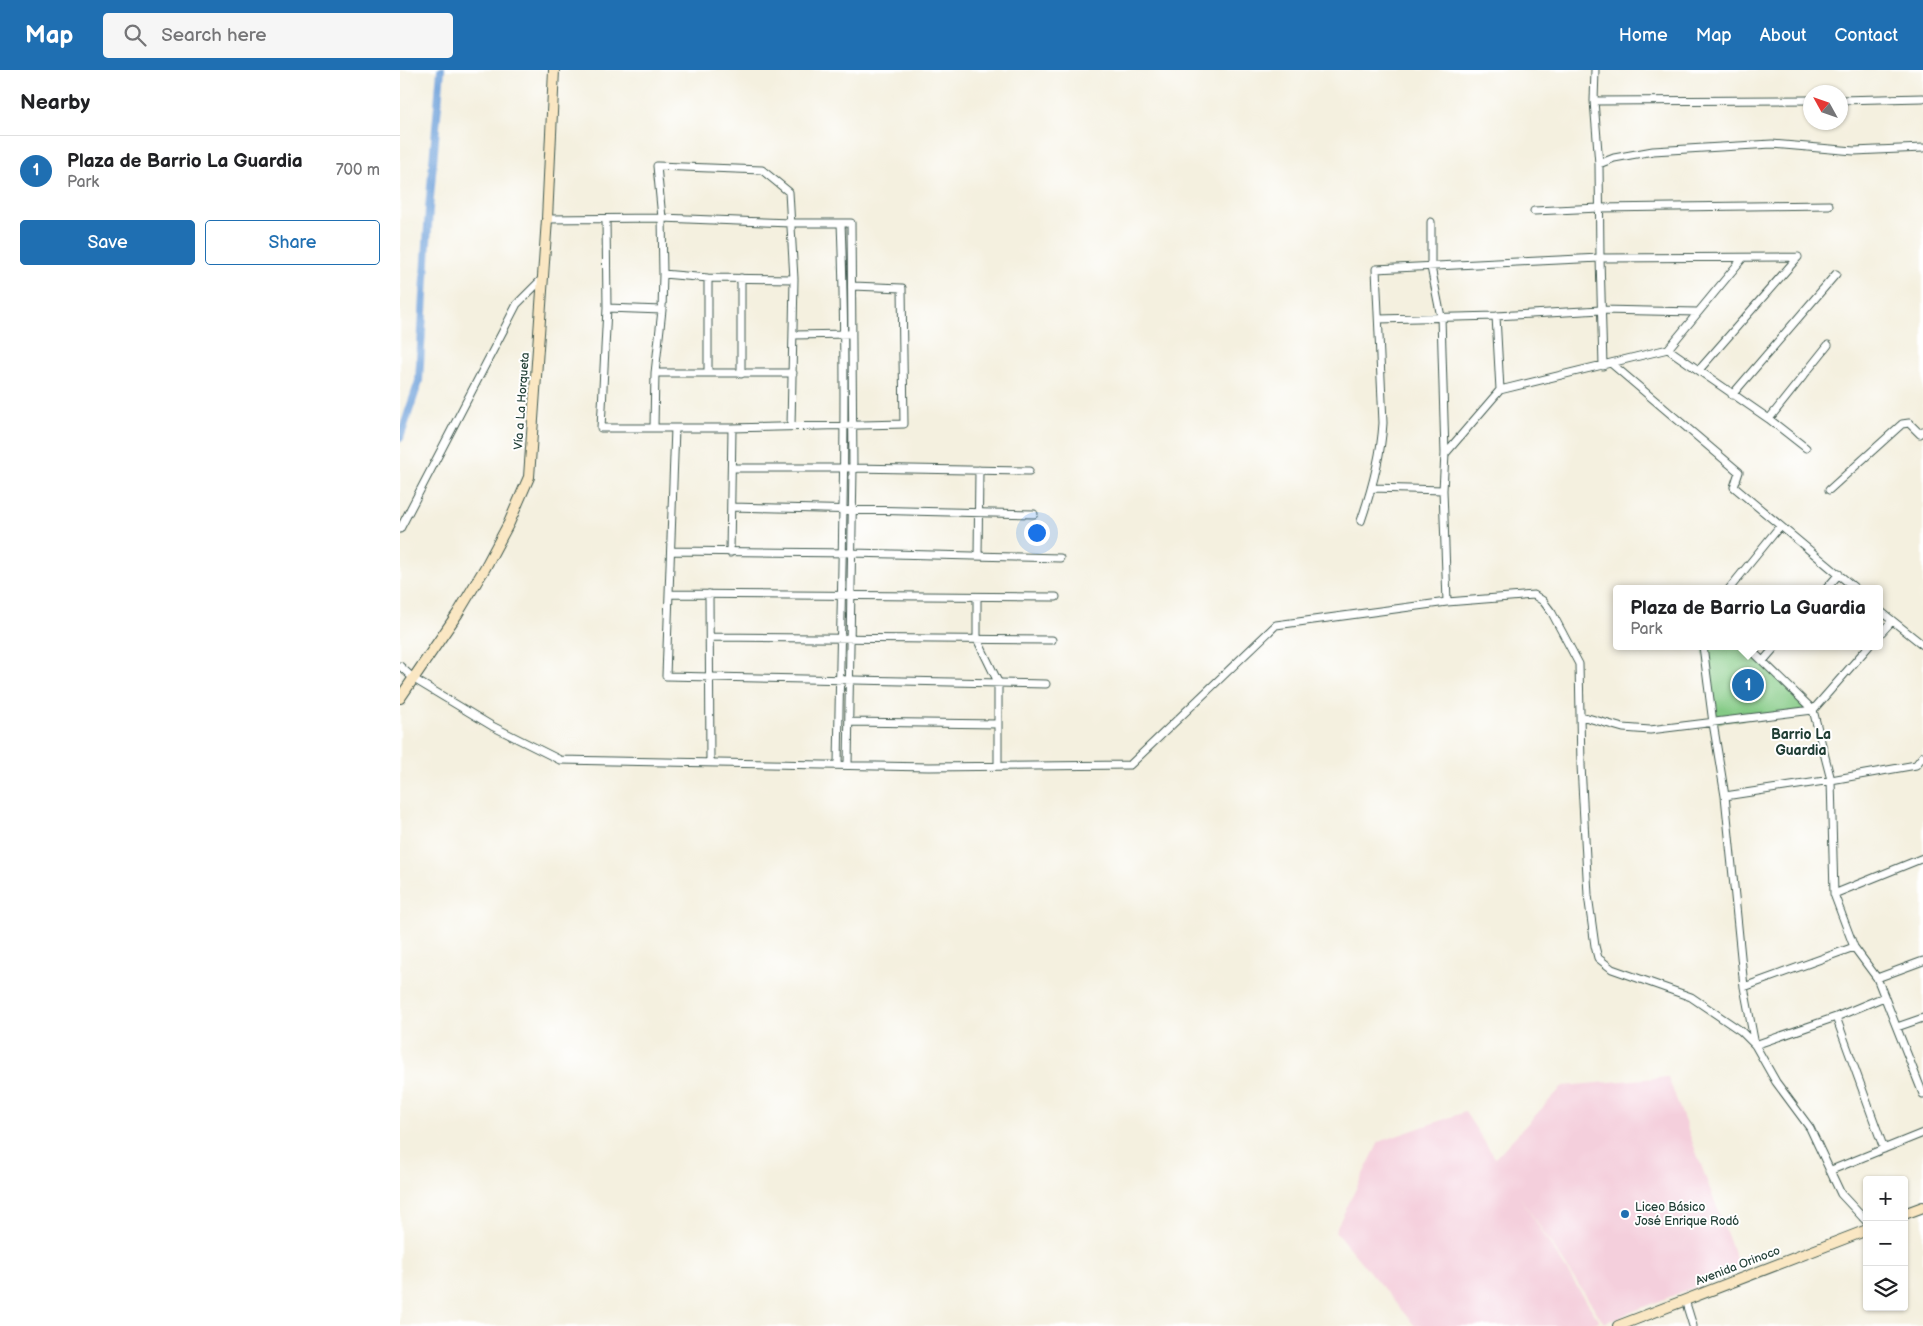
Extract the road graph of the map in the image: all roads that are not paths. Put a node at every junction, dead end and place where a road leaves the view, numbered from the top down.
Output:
1 (554, 70) edge
2 (1595, 70) edge
3 (1923, 98) edge
4 (1803, 100) edge
5 (1848, 100) edge
6 (1594, 101) junction
7 (1923, 148) edge
8 (1599, 164) junction
9 (1829, 205) dead end
10 (1599, 208) junction
11 (1534, 211) dead end
12 (662, 218) junction
13 (547, 219) junction
14 (606, 219) junction
15 (1431, 222) dead end
16 (790, 223) junction
17 (841, 223) junction
18 (1600, 258) junction
19 (1742, 258) junction
20 (1431, 267) junction
21 (663, 274) junction
22 (1836, 274) dead end
23 (708, 278) junction
24 (741, 278) junction
25 (542, 279) junction
26 (794, 279) junction
27 (853, 286) junction
28 (608, 308) junction
29 (662, 310) junction
30 (1601, 310) junction
31 (1697, 312) junction
32 (1496, 316) junction
33 (1441, 317) junction
34 (1379, 319) junction
35 (848, 334) junction
36 (794, 335) junction
37 (1828, 345) dead end
38 (1668, 349) junction
39 (1612, 364) junction
40 (1603, 366) junction
41 (1699, 370) junction
42 (655, 373) junction
43 (708, 373) junction
44 (793, 373) junction
45 (741, 374) junction
46 (1500, 390) junction
47 (1732, 394) junction
48 (1769, 419) junction
49 (848, 425) junction
50 (791, 426) junction
51 (654, 427) junction
52 (675, 428) junction
53 (732, 428) junction
54 (1923, 431) edge
55 (1806, 448) dead end
56 (1445, 454) junction
57 (732, 468) junction
58 (842, 468) junction
59 (853, 468) junction
60 (979, 470) junction
61 (1029, 471) dead end
62 (1373, 488) junction
63 (1443, 490) junction
64 (1829, 490) dead end
65 (732, 507) junction
66 (842, 509) junction
67 (852, 509) junction
68 (979, 512) junction
69 (1034, 514) dead end
70 (1361, 520) dead end
71 (1780, 526) junction
72 (400, 529) edge
73 (671, 551) junction
74 (730, 553) junction
75 (841, 553) junction
76 (852, 553) junction
77 (978, 556) junction
78 (1060, 558) dead end
79 (1839, 574) junction
80 (1732, 585) edge
81 (1829, 585) edge
82 (1851, 585) edge
83 (670, 594) junction
84 (709, 594) junction
85 (840, 595) junction
86 (851, 595) junction
87 (977, 597) junction
88 (1056, 597) dead end
89 (1447, 602) junction
90 (1883, 613) edge
91 (1892, 621) junction
92 (1883, 631) edge
93 (710, 637) junction
94 (850, 637) junction
95 (840, 638) junction
96 (977, 639) junction
97 (1052, 640) dead end
98 (1923, 645) edge
99 (1703, 650) edge
100 (1752, 650) edge
101 (1772, 650) edge
102 (1866, 650) edge
103 (1763, 660) junction
104 (400, 666) edge
105 (709, 677) junction
106 (414, 679) junction
107 (839, 680) junction
108 (850, 680) junction
109 (998, 682) junction
110 (1046, 684) dead end
111 (400, 698) edge
112 (1813, 710) junction
113 (1581, 716) junction
114 (849, 722) junction
115 (1712, 723) junction
116 (998, 724) junction
117 (1923, 756) edge
118 (710, 763) junction
119 (838, 765) junction
120 (848, 765) junction
121 (998, 766) junction
122 (1830, 780) junction
123 (1725, 796) junction
124 (1923, 858) edge
125 (1834, 894) junction
126 (1854, 947) junction
127 (1923, 961) edge
128 (1877, 978) junction
129 (1744, 987) junction
130 (1884, 997) junction
131 (1836, 1017) junction
132 (1923, 1018) edge
133 (1897, 1028) junction
134 (1755, 1045) junction
135 (1920, 1079) edge
136 (1923, 1094) edge
137 (1923, 1133) edge
138 (1884, 1149) junction
139 (1829, 1171) junction
140 (1923, 1207) edge
141 (1908, 1213) edge
142 (1866, 1221) edge
143 (1863, 1232) edge
144 (1684, 1300) junction
145 (1618, 1326) edge
146 (1693, 1326) edge

1 - 13 main road, Vía a La Horqueta
2 - 6 street
3 - 5 street
4 - 6 street
6 - 8 street
7 - 8 street
8 - 10 street
9 - 10 street
10 - 11 street
10 - 18 street
12 - 14 street
12 - 16 street
12 - 16 street
12 - 21 street
13 - 14 street
13 - 25 main road, Vía a La Horqueta
14 - 28 street
15 - 20 street
16 - 17 street
16 - 26 street
17 - 27 street
17 - 35 street
18 - 19 street
18 - 20 street
18 - 30 street
19 - 31 street
19 - 41 street
20 - 33 street
20 - 34 street
21 - 23 street
21 - 29 street
22 - 47 street
23 - 24 street
23 - 43 street
24 - 26 street
24 - 45 street
25 - 72 street
25 - 106 main road, Vía a La Horqueta
26 - 36 street
27 - 35 street
27 - 49 street
28 - 29 street
28 - 51 street
29 - 42 street
30 - 31 street
30 - 32 street
30 - 40 street
31 - 38 street
32 - 33 street
32 - 46 street
33 - 34 street
33 - 56 street
34 - 62 street
35 - 36 street
35 - 49 street
36 - 44 street
37 - 48 street
38 - 39 street
38 - 41 street
39 - 40 street
39 - 71 street
40 - 46 street
41 - 47 street
42 - 43 street
42 - 51 street
43 - 45 street
44 - 45 street
44 - 50 street
46 - 56 street
47 - 48 street
48 - 55 street
49 - 50 street
49 - 58 street
49 - 59 street
50 - 53 street
51 - 52 street
52 - 53 street
52 - 73 street
53 - 57 street
54 - 64 street
56 - 63 street
57 - 58 street
57 - 65 street
58 - 59 street
58 - 66 street
59 - 60 street
59 - 67 street
60 - 61 street
60 - 68 street
62 - 63 street
62 - 70 street
63 - 89 street
65 - 66 street
65 - 74 street
66 - 67 street
66 - 75 street
67 - 68 street
67 - 76 street
68 - 69 street
68 - 77 street
71 - 79 street
71 - 80 street
73 - 74 street
73 - 83 street
74 - 75 street
75 - 76 street
75 - 85 street
76 - 77 street
76 - 86 street
77 - 78 street
79 - 81 street
79 - 82 street
83 - 84 street
83 - 105 street
84 - 85 street
84 - 93 street
85 - 86 street
85 - 95 street
86 - 87 street
86 - 94 street
87 - 88 street
87 - 96 street
89 - 113 street
89 - 121 street
90 - 91 street
91 - 92 street
91 - 98 street
93 - 95 street
93 - 105 street
94 - 95 street
94 - 96 street
94 - 108 street
95 - 107 street
96 - 97 street
96 - 109 street
99 - 115 street
100 - 103 street
101 - 103 street
102 - 112 street
103 - 112 street
104 - 106 street
105 - 107 street
105 - 118 street
106 - 111 main road, Vía a La Horqueta
106 - 118 street
107 - 108 street
107 - 119 street
108 - 109 street
108 - 114 street
109 - 110 street
109 - 116 street
112 - 115 street
112 - 122 street
113 - 115 street
113 - 134 street
114 - 116 street
114 - 120 street
115 - 123 street
116 - 121 street
117 - 122 street
118 - 119 street
119 - 120 street
120 - 121 street
122 - 123 street
122 - 125 street
123 - 129 street
124 - 125 street
125 - 126 street
126 - 128 street
126 - 129 street
127 - 128 street
128 - 130 street
129 - 134 street
130 - 131 street
130 - 133 street
131 - 134 street
131 - 138 street
132 - 133 street
133 - 135 street
134 - 139 street
135 - 136 street
137 - 138 street
138 - 139 street
139 - 142 street
140 - 141 main road
143 - 144 main road, Avenida Orinoco
144 - 145 main road, Avenida Orinoco
144 - 146 street

